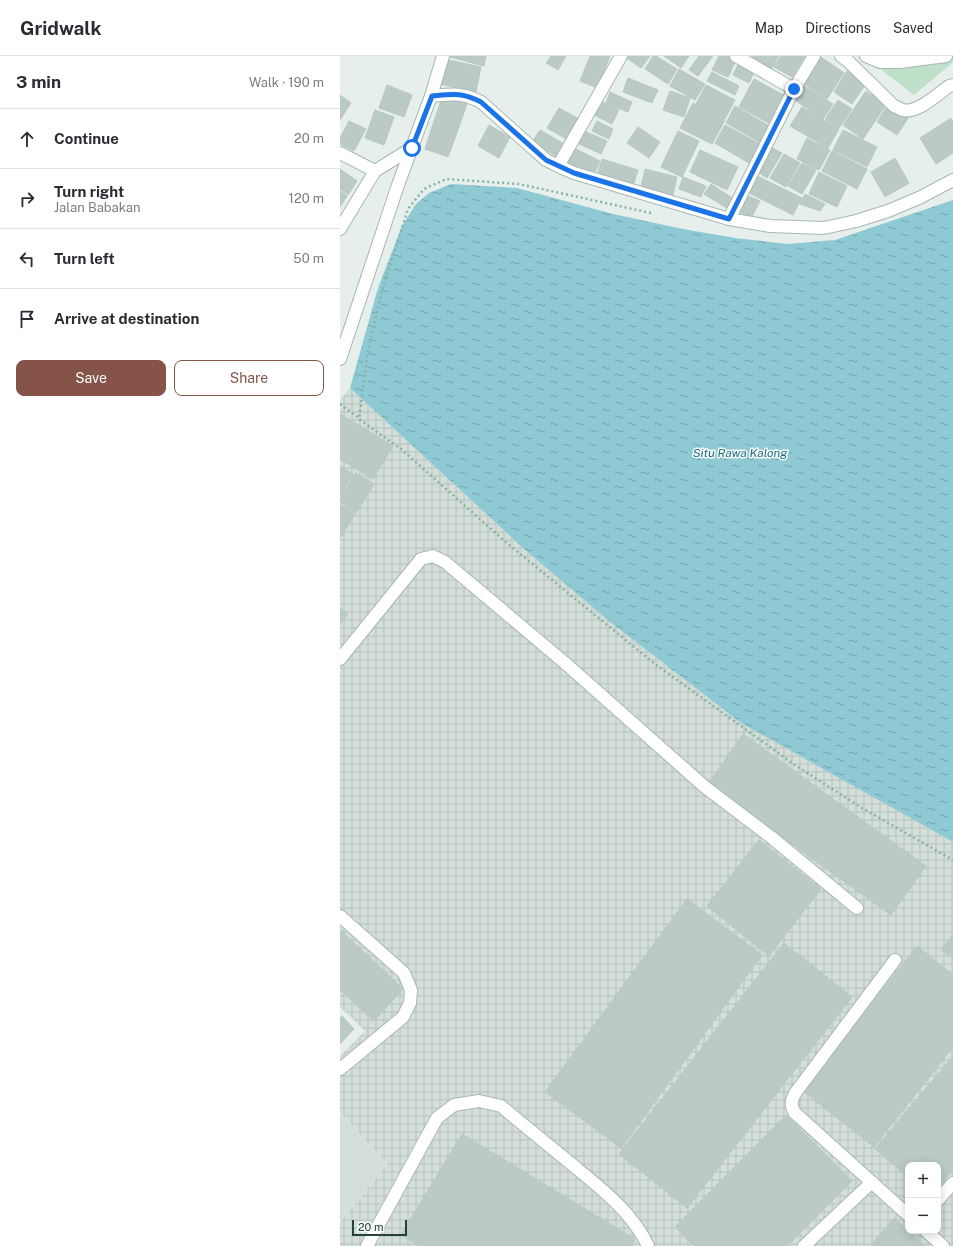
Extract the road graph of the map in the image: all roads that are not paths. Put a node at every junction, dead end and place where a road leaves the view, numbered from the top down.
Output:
1 (443, 56) edge
2 (736, 56) edge
3 (814, 56) edge
4 (841, 56) edge
5 (866, 56) edge
6 (946, 56) edge
7 (619, 57) edge
8 (913, 58) edge
9 (953, 86) edge
10 (794, 89) junction
11 (432, 96) junction
12 (412, 148) junction
13 (340, 153) edge
14 (558, 166) junction
15 (375, 171) junction
16 (953, 180) edge
17 (729, 219) junction
18 (340, 229) edge
19 (340, 359) edge
20 (340, 659) edge
21 (857, 908) dead end
22 (340, 916) edge
23 (895, 960) dead end
24 (340, 1069) edge
25 (872, 1182) junction
26 (953, 1183) edge
27 (940, 1198) edge
28 (905, 1212) edge
29 (929, 1234) edge
30 (368, 1245) edge
31 (648, 1246) edge
32 (804, 1246) edge
33 (943, 1246) edge

1 - 11 street
2 - 10 street
3 - 10 street
4 - 9 street
5 - 8 street
6 - 8 street
7 - 14 street
10 - 17 street
11 - 12 street
11 - 14 street
12 - 15 street
12 - 19 street
13 - 15 street
14 - 17 street
15 - 18 street
16 - 17 street
20 - 21 street
22 - 24 street
23 - 25 street
25 - 28 street
25 - 32 street
26 - 27 street
29 - 33 street
30 - 31 street

